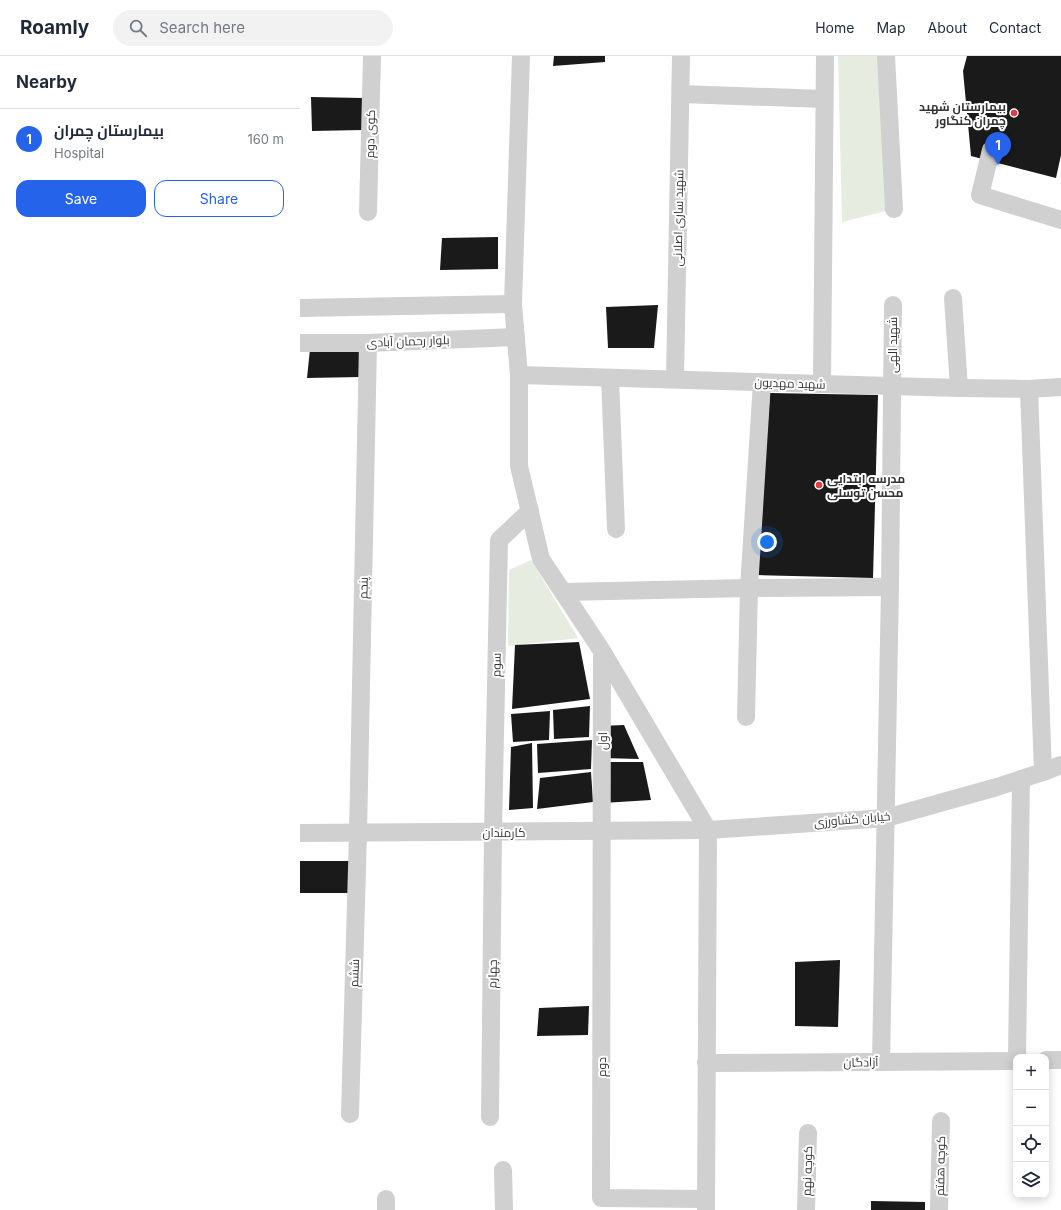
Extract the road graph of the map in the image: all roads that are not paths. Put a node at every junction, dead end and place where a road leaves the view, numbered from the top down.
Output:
1 (372, 56) edge
2 (520, 56) edge
3 (681, 56) edge
4 (825, 56) edge
5 (886, 56) edge
6 (681, 94) junction
7 (824, 99) junction
8 (991, 150) dead end
9 (894, 210) dead end
10 (368, 212) dead end
11 (1061, 220) edge
12 (953, 298) dead end
13 (513, 304) junction
14 (893, 305) dead end
15 (300, 308) edge
16 (516, 337) junction
17 (300, 343) edge
18 (368, 343) junction
19 (519, 375) junction
20 (610, 378) junction
21 (675, 379) junction
22 (762, 382) junction
23 (822, 384) junction
24 (892, 386) junction
25 (959, 388) junction
26 (1061, 388) edge
27 (1030, 389) junction
28 (530, 511) junction
29 (616, 529) dead end
30 (890, 587) junction
31 (749, 588) junction
32 (563, 592) junction
33 (602, 651) junction
34 (746, 717) dead end
35 (1061, 765) edge
36 (1043, 772) junction
37 (1021, 779) junction
38 (886, 818) junction
39 (708, 830) junction
40 (602, 831) junction
41 (493, 832) junction
42 (300, 833) edge
43 (358, 833) junction
44 (1017, 1054) edge
45 (1049, 1060) edge
46 (1061, 1060) edge
47 (1013, 1061) edge
48 (882, 1062) junction
49 (706, 1064) junction
50 (350, 1114) dead end
51 (490, 1117) dead end
52 (941, 1121) dead end
53 (808, 1133) dead end
54 (503, 1170) dead end
55 (706, 1204) edge
56 (504, 1210) edge
57 (806, 1210) edge
58 (938, 1210) edge

1 - 10 street, کوی دوم
2 - 13 street
3 - 6 street, شهید ساری اصلانی
4 - 7 street
5 - 9 street
6 - 7 street
6 - 21 street, شهید ساری اصلانی
7 - 23 street
8 - 11 street
12 - 25 street
13 - 15 street
13 - 16 street
14 - 24 street, شهید الهی
16 - 18 street, بلوار رحمان آبادی
16 - 19 street
17 - 18 street, بلوار رحمان آبادی
18 - 43 street, پنجم
19 - 20 street, شهید مهدیون
19 - 28 street
20 - 21 street, شهید مهدیون
20 - 29 street
21 - 22 street, شهید مهدیون
22 - 23 street, شهید مهدیون
22 - 31 street
23 - 24 street, شهید مهدیون
24 - 25 street, شهید مهدیون
24 - 30 street, شهید الهی
25 - 27 street, شهید مهدیون
26 - 27 street, شهید مهدیون
27 - 36 street
28 - 32 street
28 - 41 street, سوم
30 - 31 street
30 - 38 street, شهید الهی
31 - 32 street
31 - 34 street
32 - 33 street
33 - 39 street
33 - 40 street, اول
35 - 36 street, خیابان کشاورزی
36 - 37 street, خیابان کشاورزی
37 - 38 street, خیابان کشاورزی
37 - 44 street
38 - 39 street, خیابان کشاورزی
38 - 48 street, شهید الهی
39 - 40 street, کارمندان
39 - 49 street
40 - 41 street, کارمندان
40 - 55 street, دوم
41 - 43 street, کارمندان
41 - 51 street, چهارم
42 - 43 street, کارمندان
43 - 50 street, ششم
45 - 46 street
47 - 48 street, آزادگان
48 - 49 street, آزادگان
49 - 55 street
52 - 58 street, کوچه هفتم
53 - 57 street, کوچه نهم
54 - 56 street

